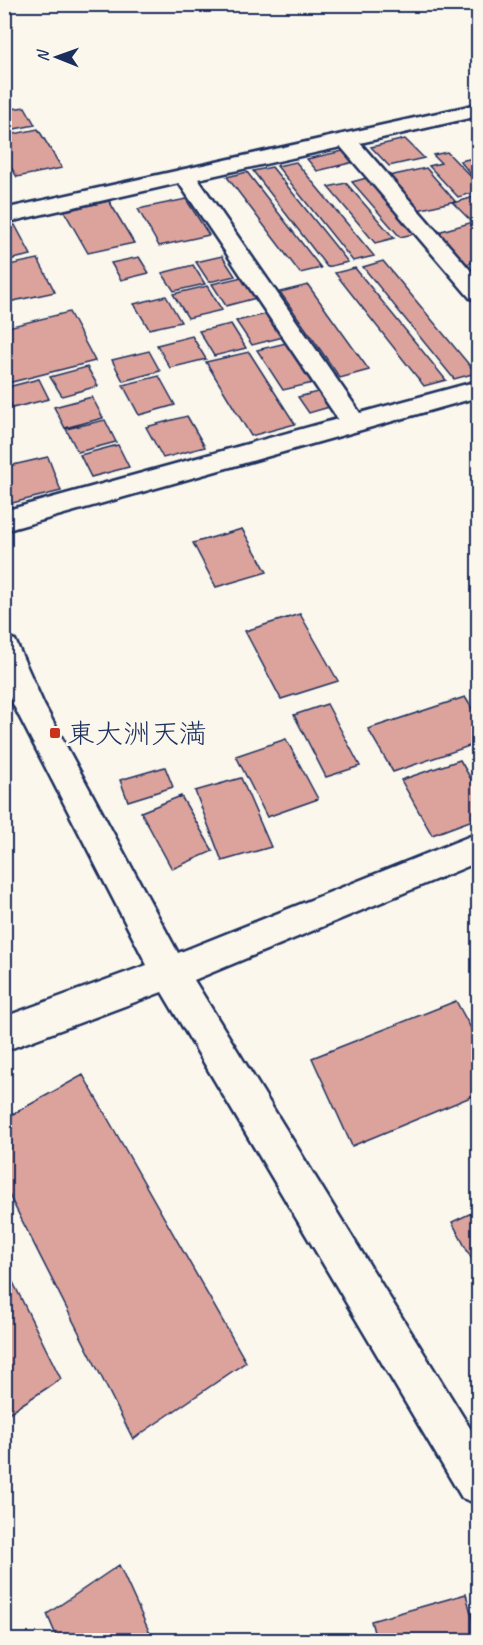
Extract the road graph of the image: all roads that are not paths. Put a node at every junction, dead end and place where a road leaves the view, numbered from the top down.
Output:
1 (478, 110) edge
2 (346, 140) junction
3 (185, 176) junction
4 (4, 216) edge
5 (478, 292) edge
6 (478, 389) edge
7 (354, 423) junction
8 (4, 521) edge
9 (4, 648) edge
10 (478, 848) edge
11 (170, 973) junction
12 (4, 1034) edge
13 (478, 1482) edge

1 - 2 street
2 - 3 street
2 - 5 street
3 - 4 street
3 - 7 street
6 - 7 street
7 - 8 street
9 - 11 street
10 - 11 street
11 - 12 street
11 - 13 street

